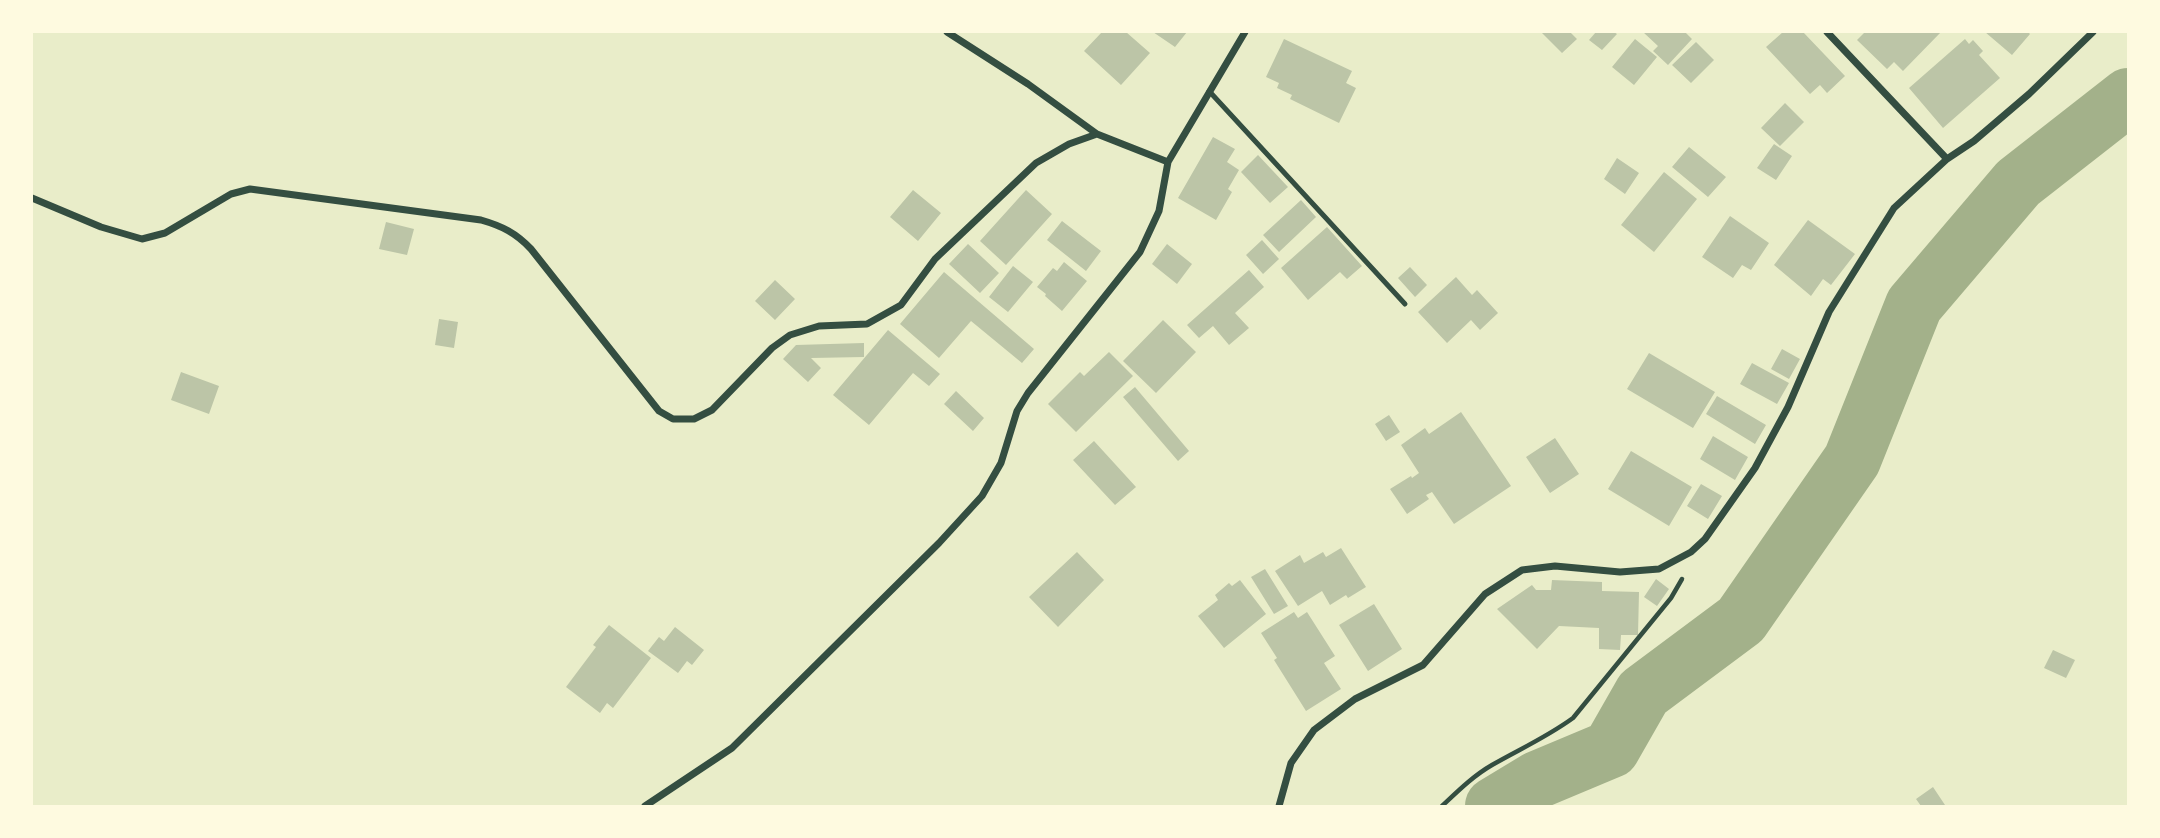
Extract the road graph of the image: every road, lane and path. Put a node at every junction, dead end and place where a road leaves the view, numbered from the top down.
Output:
1 (947, 32) edge
2 (1245, 32) edge
3 (1827, 32) edge
4 (2093, 32) edge
5 (1209, 91) junction
6 (1097, 134) junction
7 (1947, 159) junction
8 (1168, 162) junction
9 (32, 198) edge
10 (1405, 304) dead end
11 (1691, 552) junction
12 (645, 807) edge
13 (1279, 807) edge
14 (1442, 807) edge

1 - 6 street
2 - 5 street
3 - 7 street
4 - 7 street
5 - 8 street
5 - 10 lane
6 - 8 street
6 - 9 street
7 - 11 street
8 - 12 street
11 - 13 street
11 - 14 path

